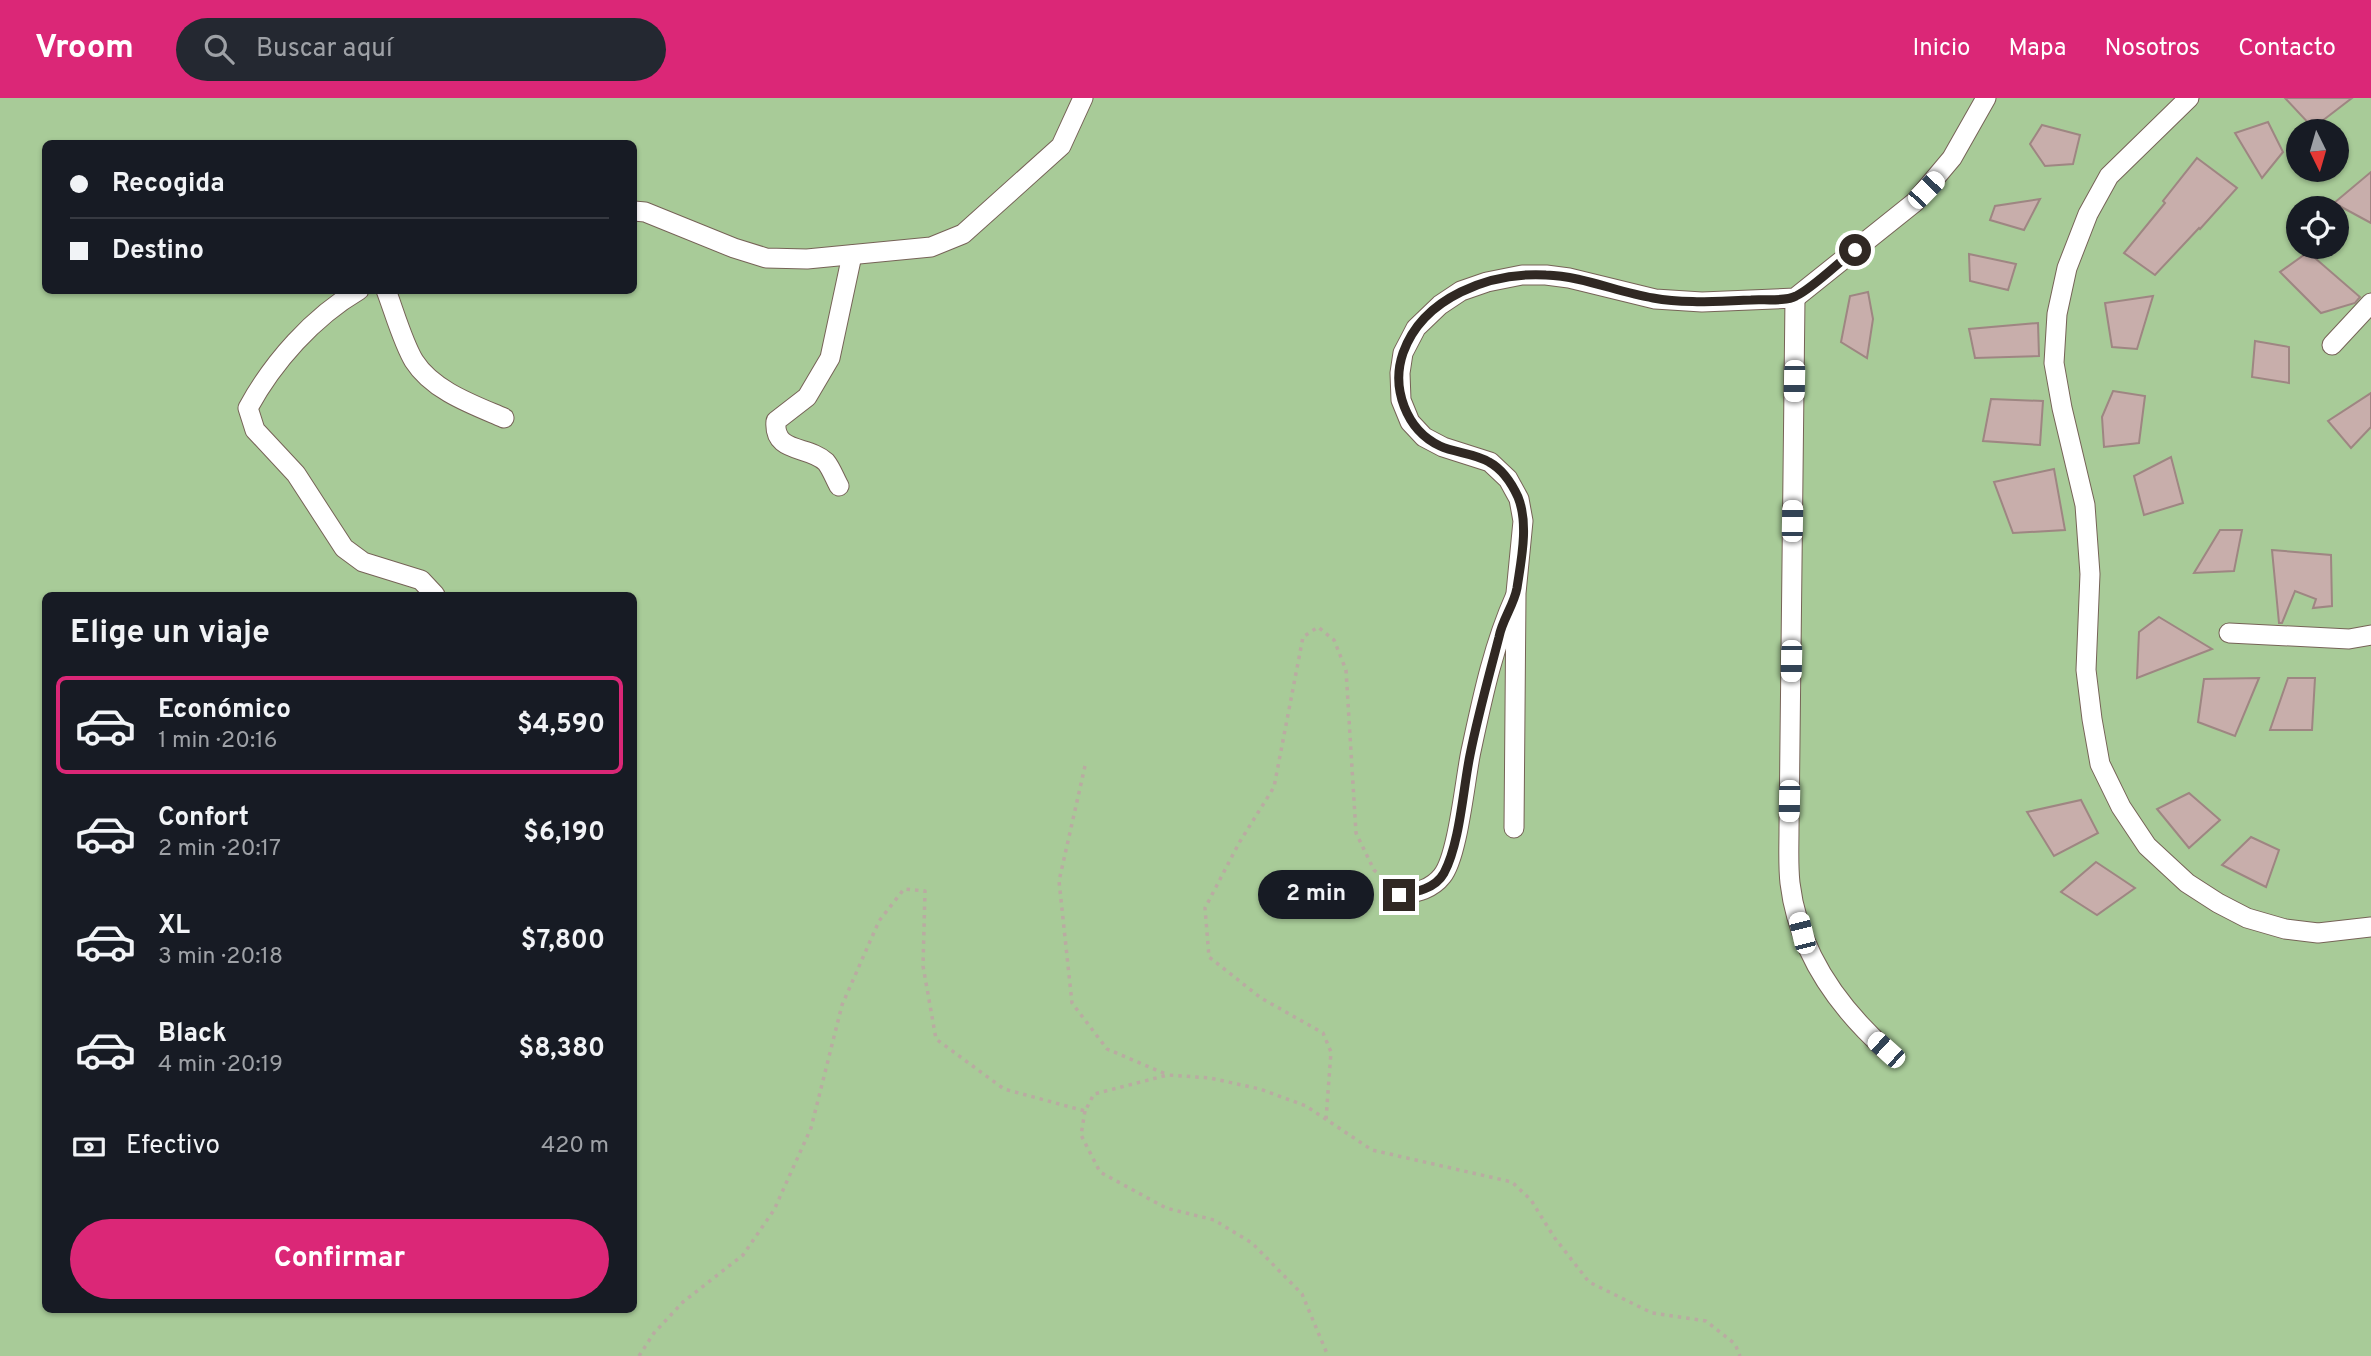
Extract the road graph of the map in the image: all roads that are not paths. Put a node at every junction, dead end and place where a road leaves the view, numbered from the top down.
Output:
1 (1083, 98) edge
2 (1986, 98) edge
3 (2189, 98) edge
4 (637, 211) edge
5 (852, 255) junction
6 (352, 294) edge
7 (388, 294) edge
8 (1795, 298) junction
9 (2371, 303) edge
10 (2332, 345) dead end
11 (504, 418) dead end
12 (839, 486) dead end
13 (432, 592) edge
14 (1516, 593) junction
15 (2230, 633) dead end
16 (2371, 635) edge
17 (1514, 828) dead end
18 (1399, 895) road end
19 (2371, 927) edge
20 (1886, 1050) dead end

1 - 5 street
2 - 8 street
3 - 19 street
4 - 5 street
5 - 12 street
6 - 13 street
7 - 11 street
8 - 14 street
8 - 20 street
9 - 10 street
14 - 17 street
14 - 18 street
15 - 16 street

